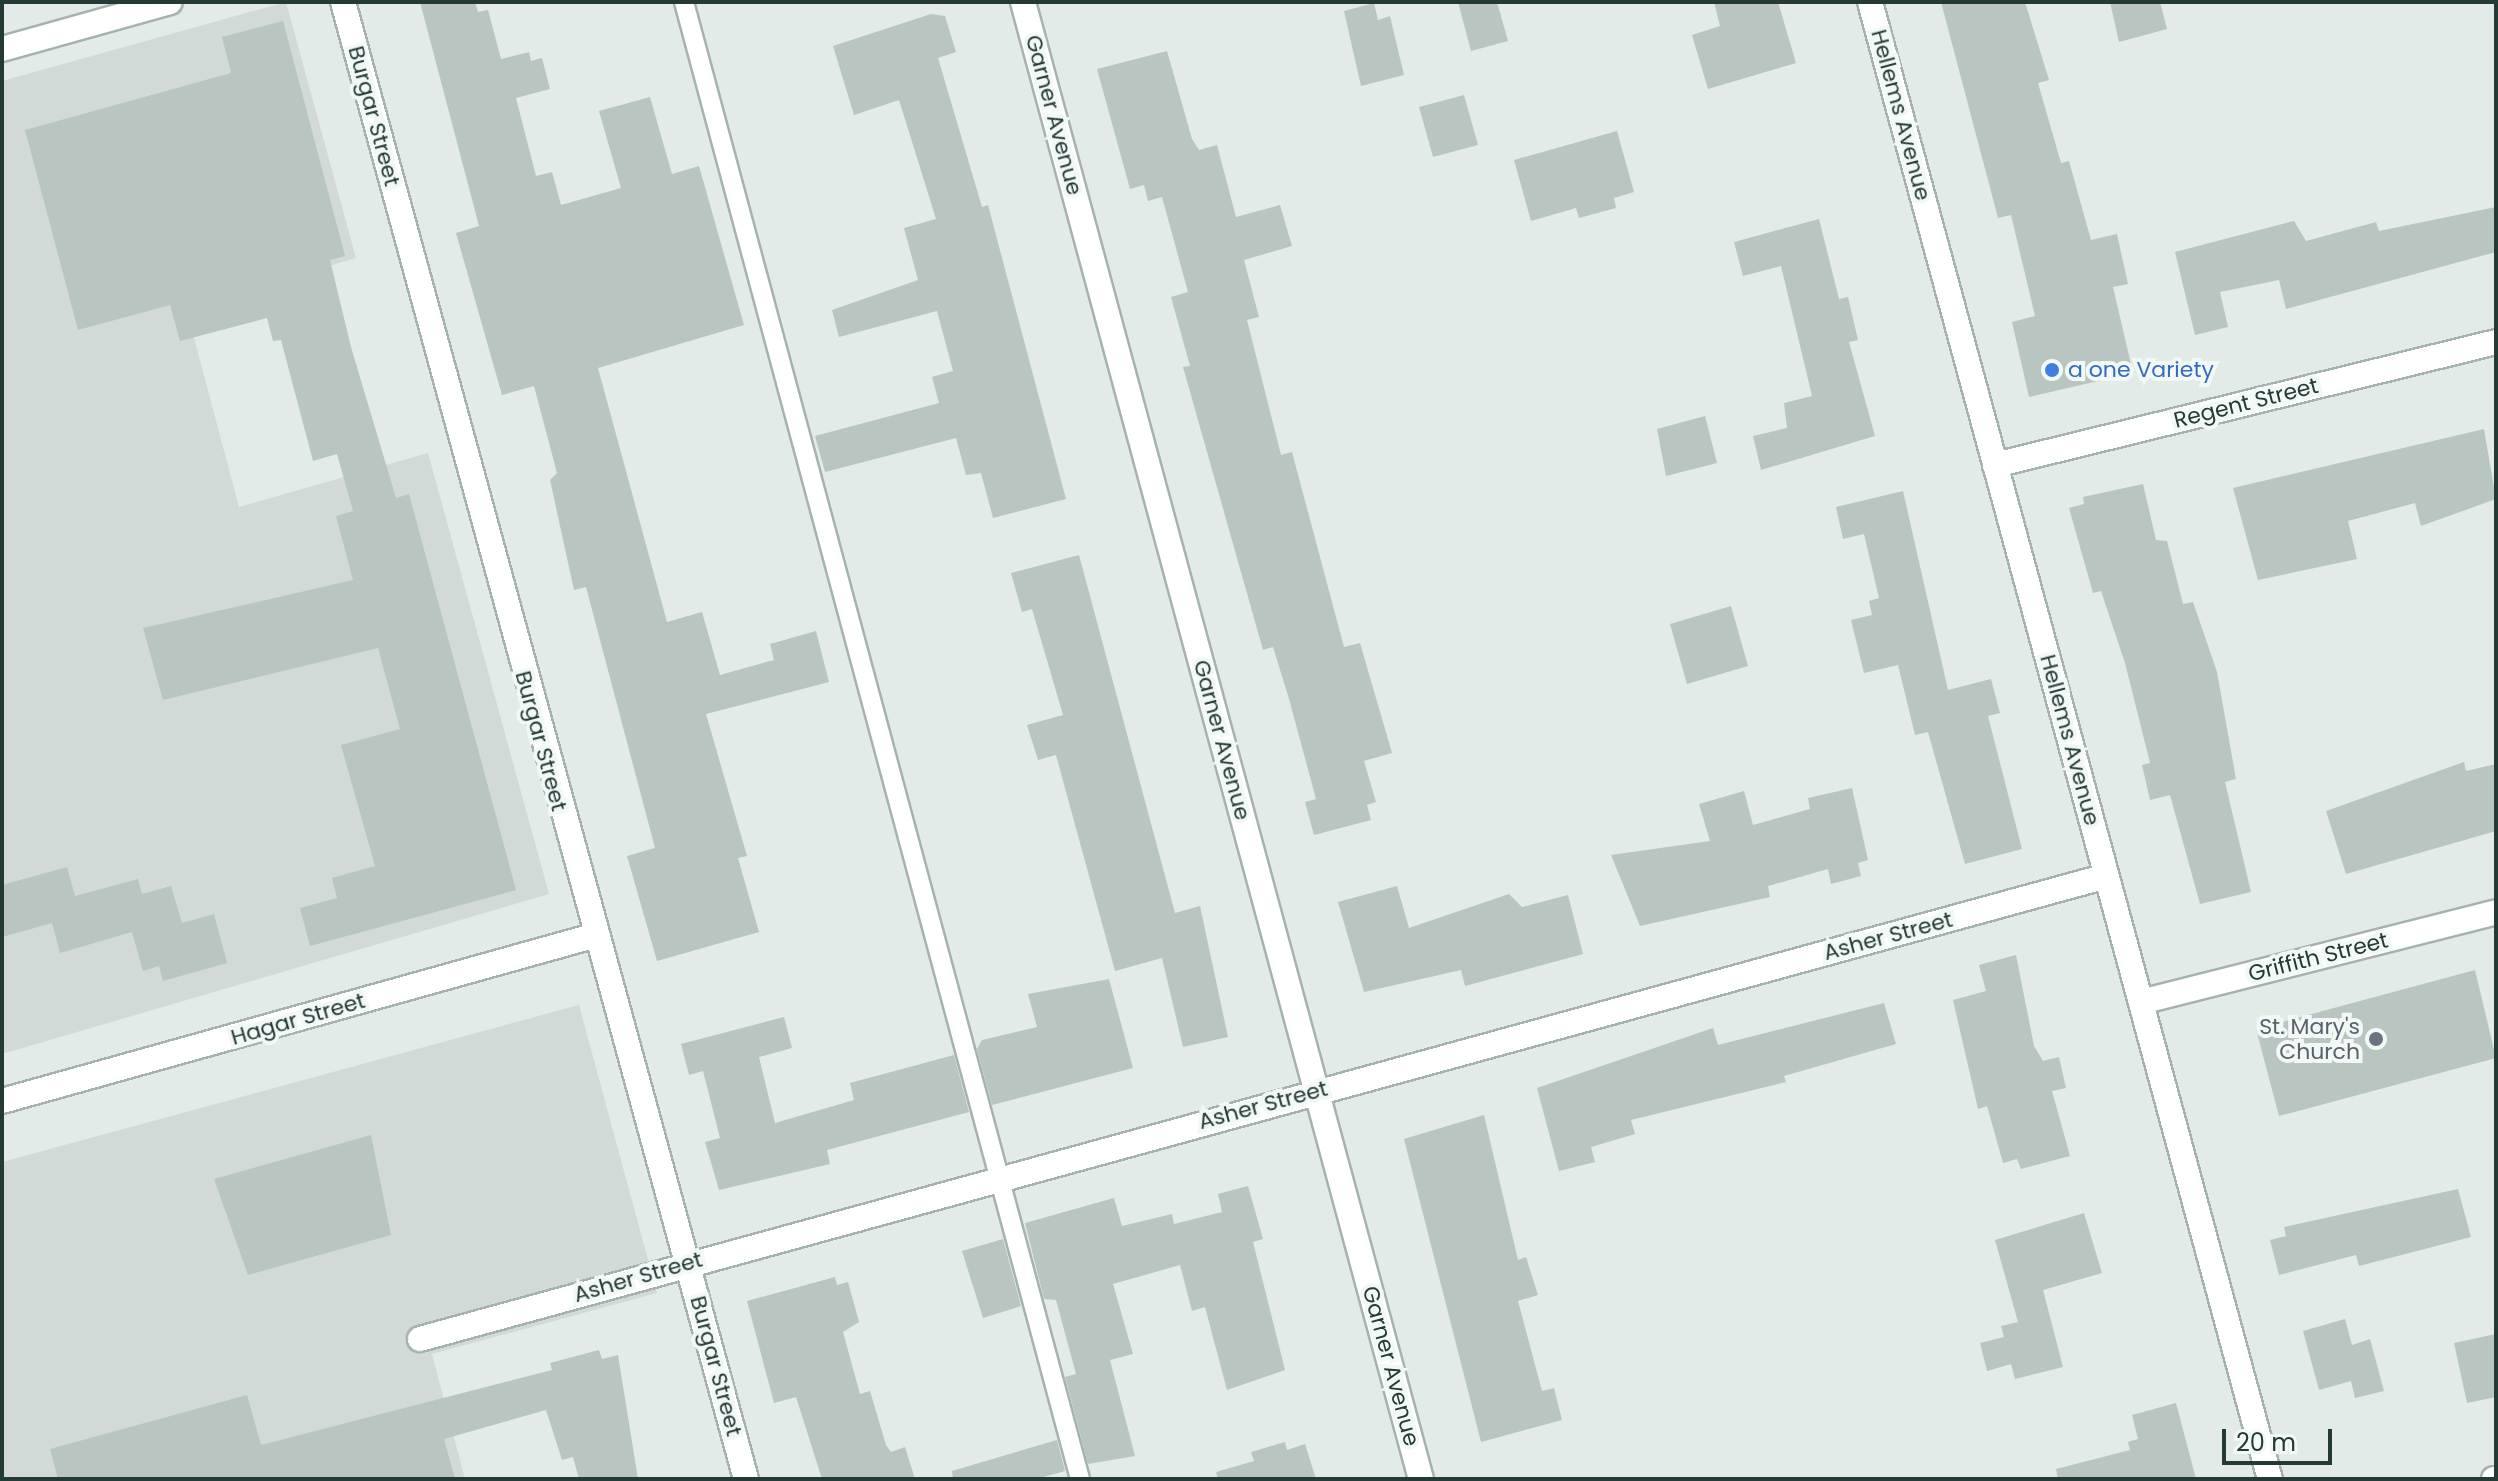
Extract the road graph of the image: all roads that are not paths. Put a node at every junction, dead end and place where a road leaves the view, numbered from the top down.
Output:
1 (170, 2) edge
2 (343, 2) edge
3 (684, 2) edge
4 (1023, 2) edge
5 (1870, 2) edge
6 (2, 49) edge
7 (2496, 342) edge
8 (1995, 465) junction
9 (2107, 876) junction
10 (2496, 912) edge
11 (593, 936) junction
12 (2141, 1002) junction
13 (1317, 1090) junction
14 (2, 1101) edge
15 (997, 1178) junction
16 (688, 1263) junction
17 (420, 1339) dead end
18 (746, 1479) edge
19 (1080, 1479) edge
20 (1421, 1479) edge
21 (2270, 1479) edge

1 - 6 street
2 - 11 street, Burgar Street
3 - 15 lane
4 - 13 street, Garner Avenue
5 - 8 street, Hellems Avenue
7 - 8 street, Regent Street
8 - 9 street, Hellems Avenue
9 - 12 street, Hellems Avenue
9 - 13 street, Asher Street
10 - 12 street, Griffith Street
11 - 14 street, Hagar Street
11 - 16 street, Burgar Street
12 - 21 street, Hellems Avenue
13 - 15 street, Asher Street
13 - 20 street, Garner Avenue
15 - 16 street, Asher Street
15 - 19 lane
16 - 17 street, Asher Street
16 - 18 street, Burgar Street

